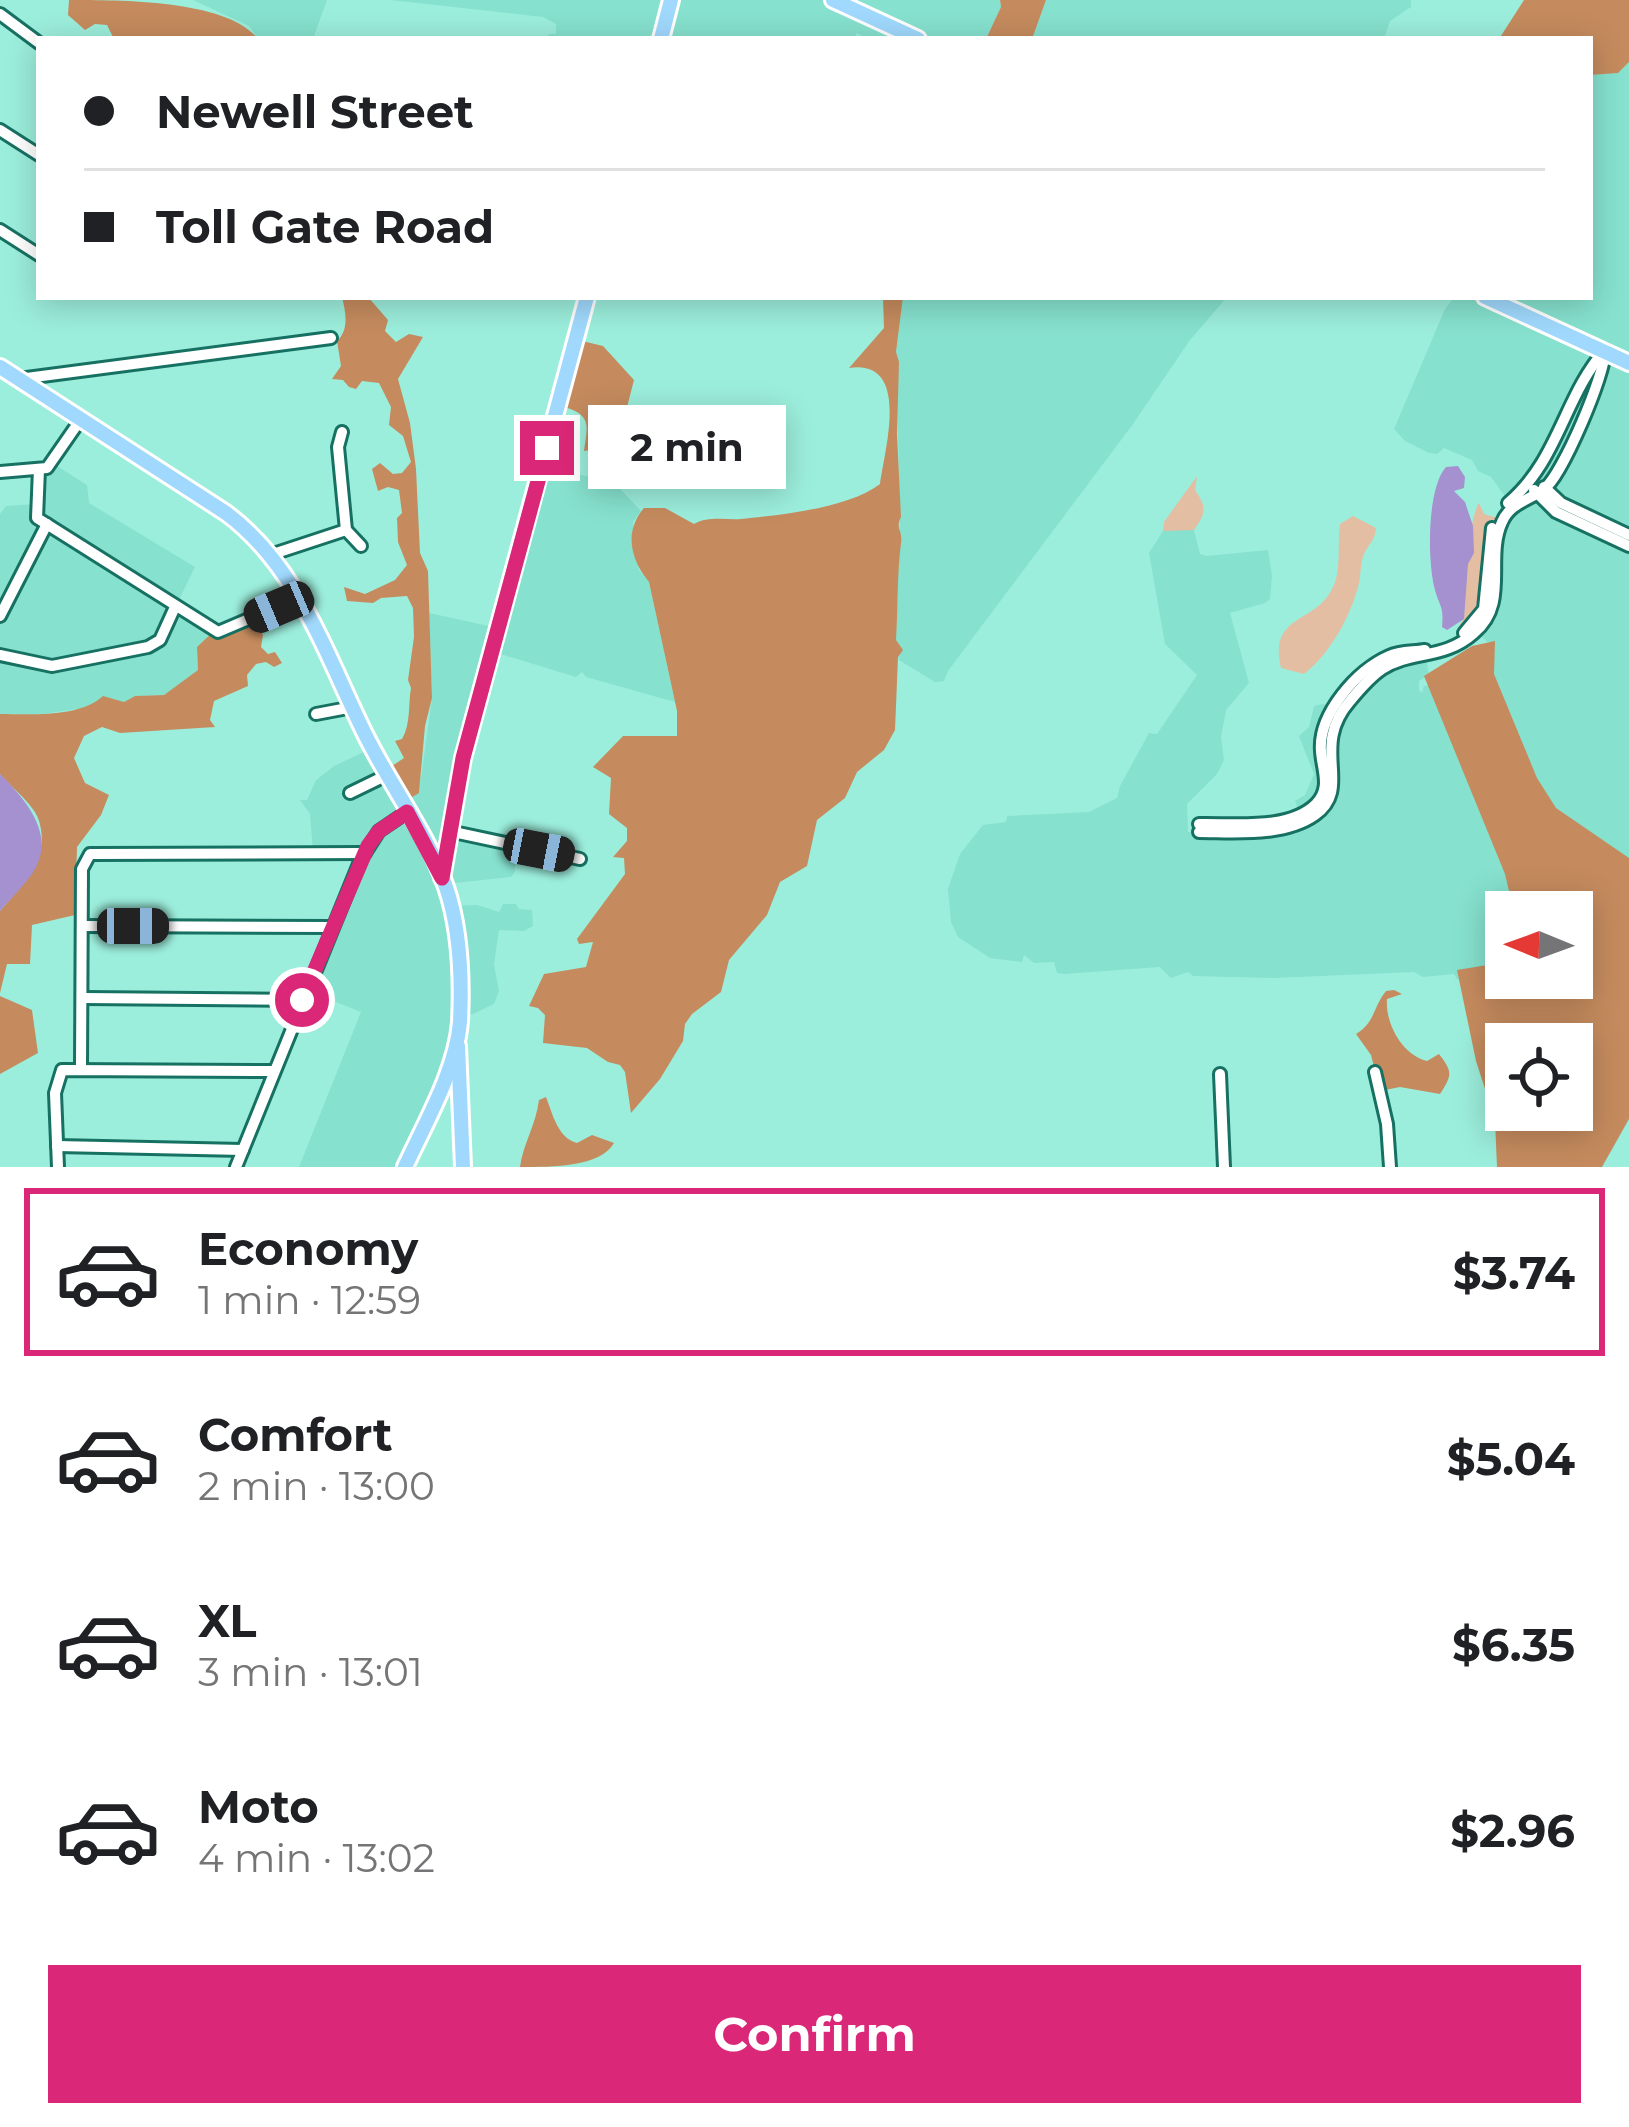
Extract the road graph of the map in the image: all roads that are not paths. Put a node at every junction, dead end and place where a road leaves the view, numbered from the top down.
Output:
1 (833, 0) edge
2 (671, 2) edge
3 (0, 14) edge
4 (662, 36) edge
5 (911, 36) edge
6 (36, 41) edge
7 (0, 130) edge
8 (36, 153) edge
9 (0, 230) edge
10 (36, 253) edge
11 (586, 300) edge
12 (1492, 300) edge
13 (331, 338) dead end
14 (1605, 350) junction
15 (1629, 363) edge
16 (0, 368) edge
17 (19, 379) junction
18 (81, 418) junction
19 (342, 432) dead end
20 (39, 469) junction
21 (0, 472) edge
22 (1536, 485) junction
23 (46, 524) junction
24 (346, 530) junction
25 (1629, 535) edge
26 (1629, 545) edge
27 (361, 546) dead end
28 (270, 555) junction
29 (298, 598) junction
30 (175, 607) junction
31 (0, 616) edge
32 (0, 655) edge
33 (353, 707) junction
34 (316, 715) dead end
35 (387, 775) junction
36 (350, 794) dead end
37 (407, 812) junction
38 (1199, 828) dead end
39 (449, 831) junction
40 (364, 853) junction
41 (580, 859) dead end
42 (442, 878) junction
43 (83, 926) junction
44 (332, 926) junction
45 (83, 998) junction
46 (302, 1000) junction
47 (458, 1038) junction
48 (81, 1067) junction
49 (274, 1071) junction
50 (1375, 1072) dead end
51 (1220, 1074) dead end
52 (57, 1146) junction
53 (243, 1150) junction
54 (58, 1167) edge
55 (236, 1167) edge
56 (405, 1167) edge
57 (463, 1167) edge
58 (1224, 1167) edge
59 (1390, 1167) edge

1 - 5 main road
2 - 4 main road
3 - 6 street
7 - 8 street
9 - 10 street
11 - 39 main road
12 - 14 main road
13 - 17 street
14 - 15 main road
14 - 22 street
16 - 17 main road
17 - 18 main road
18 - 20 street
18 - 28 main road
19 - 24 street
20 - 21 street
20 - 23 street
22 - 25 street
22 - 26 street
22 - 38 street
23 - 30 street
23 - 31 street
24 - 27 street
24 - 28 street
28 - 29 main road
29 - 30 street
29 - 33 main road
30 - 32 street
33 - 34 street
33 - 35 main road
35 - 36 street
35 - 37 main road
37 - 40 street
37 - 42 main road
39 - 41 street
39 - 42 main road
40 - 43 street
40 - 44 street
42 - 47 main road
43 - 44 street
43 - 45 street
44 - 46 street
45 - 46 street
45 - 48 street
46 - 49 street
47 - 56 main road
47 - 57 main road
48 - 49 street
48 - 52 street
49 - 53 street
50 - 59 street
51 - 58 street
52 - 53 street
52 - 54 street
53 - 55 street

